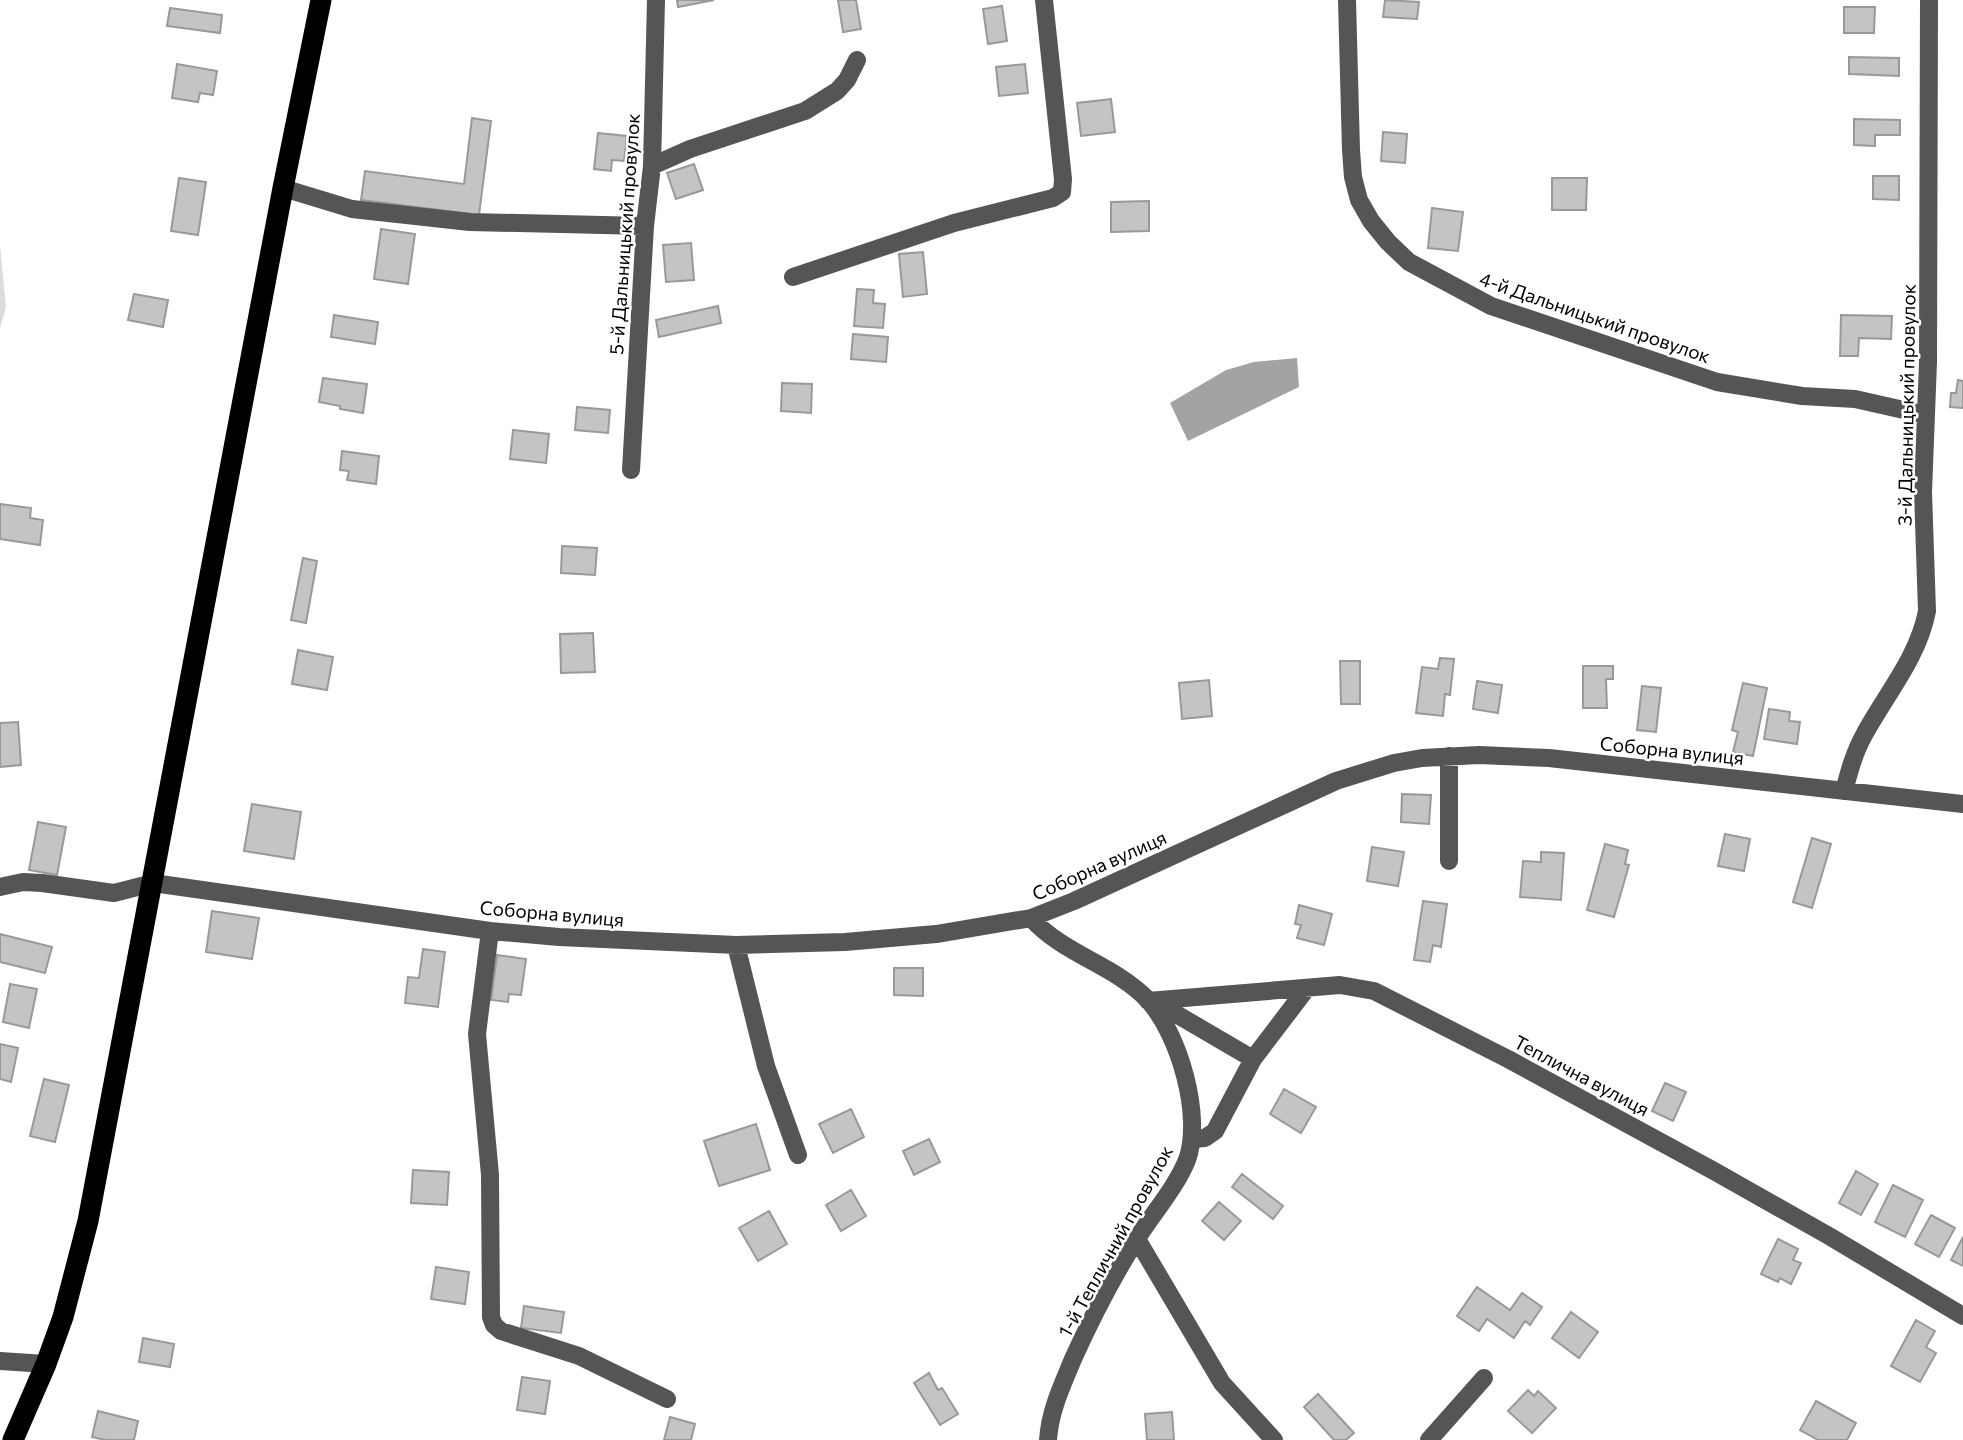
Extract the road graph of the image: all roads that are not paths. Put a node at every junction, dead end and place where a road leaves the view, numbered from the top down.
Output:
1 (321, 0) edge
2 (656, 0) edge
3 (1044, 0) edge
4 (1347, 0) edge
5 (1929, 0) edge
6 (857, 60) dead end
7 (652, 166) junction
8 (284, 188) junction
9 (645, 226) junction
10 (793, 277) dead end
11 (1926, 415) junction
12 (631, 470) dead end
13 (1449, 756) junction
14 (1844, 791) junction
15 (1963, 804) edge
16 (1449, 861) dead end
17 (153, 883) junction
18 (0, 887) edge
19 (1031, 918) junction
20 (490, 931) junction
21 (736, 945) junction
22 (1307, 988) junction
23 (1148, 1001) junction
24 (1253, 1059) junction
25 (1192, 1139) junction
26 (798, 1156) dead end
27 (1137, 1239) junction
28 (1963, 1317) edge
29 (0, 1361) edge
30 (46, 1364) junction
31 (1484, 1378) dead end
32 (667, 1399) dead end
33 (13, 1440) edge
34 (1048, 1440) edge
35 (1274, 1440) edge
36 (1429, 1440) edge

1 - 8 highway
2 - 7 street, 5-й Дальницький провулок
3 - 10 street
4 - 11 street, 4-й Дальницький провулок
5 - 11 street, 3-й Дальницький провулок
6 - 7 street
7 - 9 street, 5-й Дальницький провулок
8 - 9 street
8 - 17 highway
9 - 12 street, 5-й Дальницький провулок
11 - 14 street, 3-й Дальницький провулок
13 - 14 street, Соборна вулиця
13 - 16 street
13 - 19 street, Соборна вулиця
14 - 15 street, Соборна вулиця
17 - 18 street
17 - 20 street, Соборна вулиця
17 - 30 highway
19 - 21 street, Соборна вулиця
19 - 23 street, 1-й Тепличний провулок
20 - 21 street, Соборна вулиця
20 - 32 street
21 - 26 street
22 - 23 street, Теплична вулиця
22 - 24 street
22 - 28 street, Теплична вулиця
23 - 24 street
23 - 25 street, 1-й Тепличний провулок
24 - 25 street
25 - 27 street, 1-й Тепличний провулок
27 - 34 street, 1-й Тепличний провулок
27 - 35 street
29 - 30 street
30 - 33 highway
31 - 36 street

